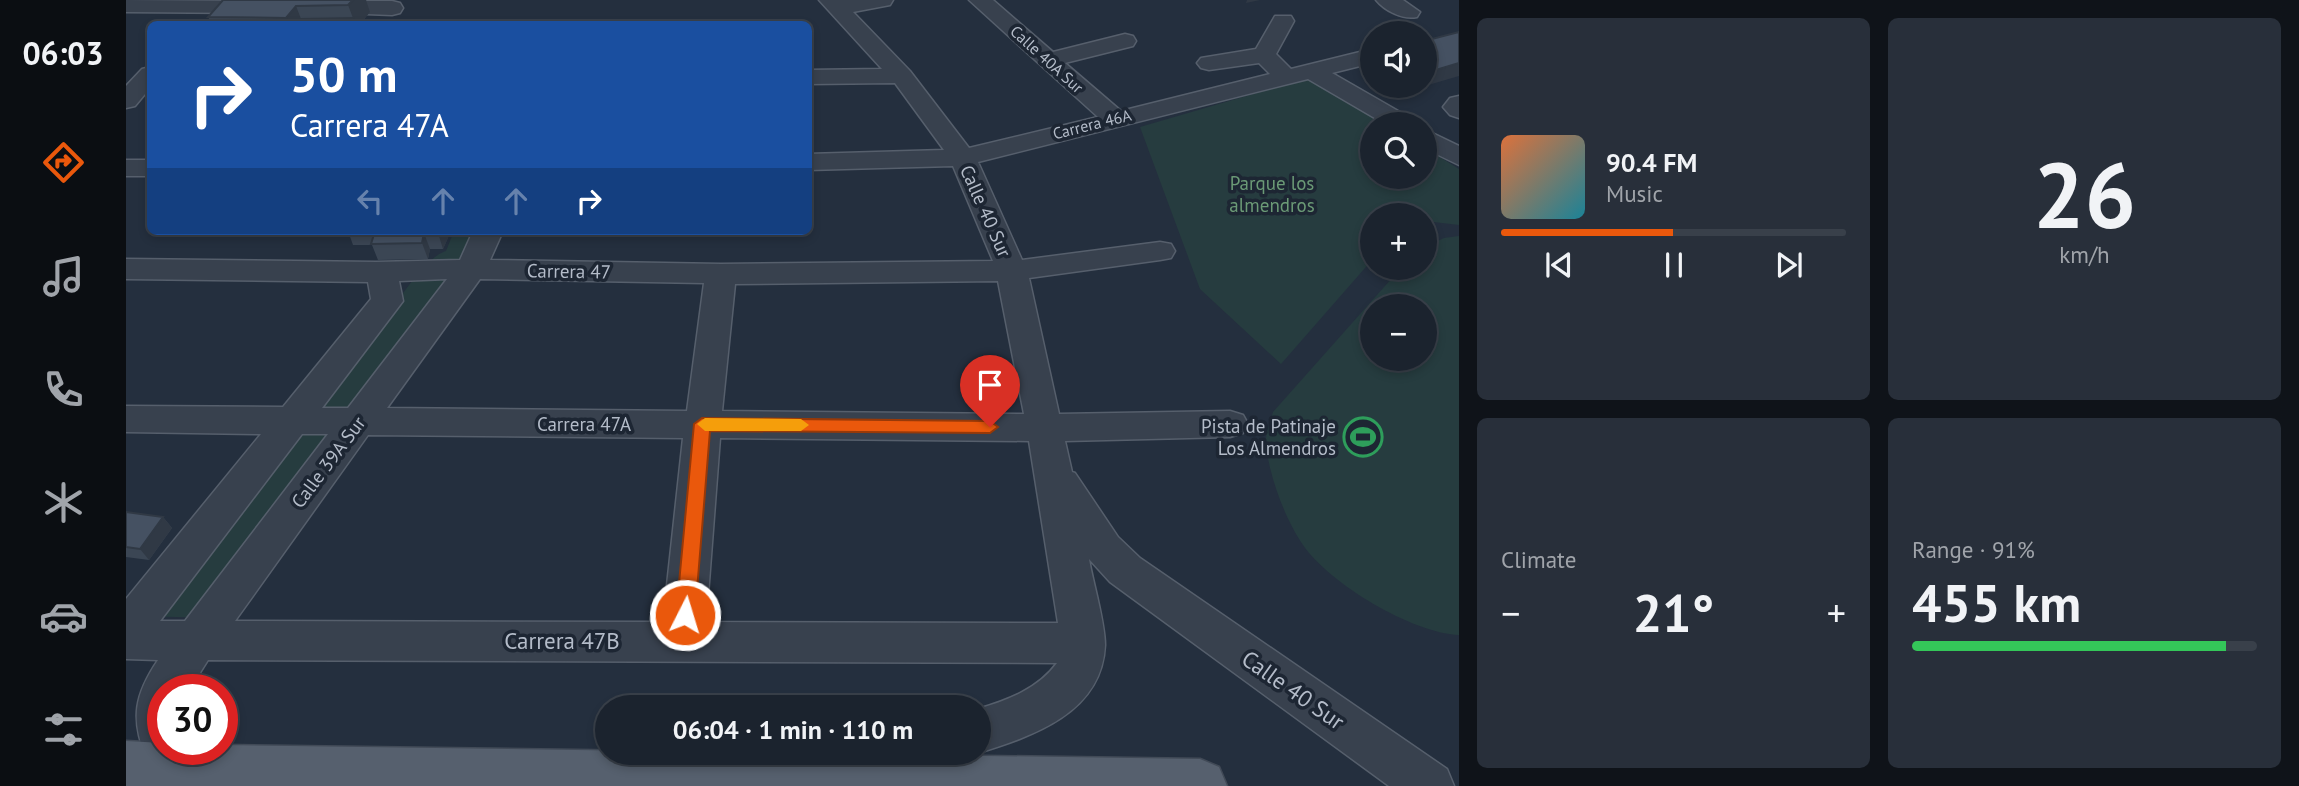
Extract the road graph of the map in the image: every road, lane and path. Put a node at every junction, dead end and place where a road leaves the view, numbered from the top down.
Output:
1 (882, 0) edge
2 (981, 0) edge
3 (1387, 0) edge
4 (223, 3) edge
5 (835, 4) edge
6 (126, 6) edge
7 (391, 11) edge
8 (1409, 12) dead end
9 (204, 21) edge
10 (1283, 21) dead end
11 (1125, 41) dead end
12 (1264, 55) junction
13 (1360, 59) edge
14 (1047, 60) junction
15 (1209, 63) dead end
16 (1313, 72) junction
17 (144, 75) edge
18 (902, 76) junction
19 (812, 77) edge
20 (1287, 78) junction
21 (126, 101) edge
22 (1459, 103) edge
23 (1459, 110) edge
24 (1382, 112) edge
25 (1114, 118) junction
26 (1437, 144) edge
27 (1459, 157) edge
28 (963, 158) junction
29 (812, 162) edge
30 (126, 168) edge
31 (147, 169) edge
32 (486, 235) edge
33 (1160, 251) dead end
34 (126, 269) edge
35 (471, 270) junction
36 (1013, 271) junction
37 (376, 272) junction
38 (721, 274) junction
39 (126, 419) edge
40 (292, 420) junction
41 (357, 423) junction
42 (702, 424) junction
43 (1230, 424) dead end
44 (1047, 447) junction
45 (126, 631) edge
46 (126, 640) edge
47 (196, 640) junction
48 (683, 642) junction
49 (1083, 643) junction
50 (174, 674) edge
51 (991, 727) edge
52 (238, 760) edge
53 (860, 765) edge
54 (809, 780) junction
55 (1200, 786) edge
56 (1430, 786) edge

1 - 5 street
2 - 14 street, Calle 40A Sur
3 - 8 street
4 - 6 street
4 - 7 street
4 - 9 street
5 - 18 street, Calle 40 Sur
10 - 12 street
11 - 14 street
12 - 15 street
12 - 20 street
13 - 16 street, Carrera 46A
14 - 25 street, Calle 40A Sur
16 - 20 street, Carrera 46A
16 - 24 street
17 - 21 street
18 - 19 street
18 - 28 street, Calle 40 Sur
20 - 25 street, Carrera 46A
22 - 23 street
25 - 28 street, Carrera 46A
26 - 27 street
28 - 29 street, Carrera 46A
28 - 36 street, Calle 40 Sur
30 - 31 street
32 - 35 street, Calle 39A Sur
33 - 36 street, Carrera 47
34 - 37 street, Carrera 47
35 - 37 street, Carrera 47
35 - 38 street, Carrera 47
35 - 41 street, Calle 39A Sur
36 - 38 street, Carrera 47
36 - 44 street, Calle 40 Sur
37 - 40 street
38 - 42 street
39 - 40 street, Carrera 47A
40 - 41 street, Carrera 47A
40 - 45 street
41 - 42 street, Carrera 47A
41 - 47 street, Calle 39A Sur
42 - 44 street, Carrera 47A
42 - 48 street
43 - 44 street, Carrera 47A
44 - 49 street, Calle 40 Sur
44 - 56 street, Calle 40 Sur
46 - 47 street, Carrera 47B
47 - 48 street, Carrera 47B
47 - 50 street, Calle 39A Sur
48 - 49 street, Carrera 47B
49 - 51 street, Calle 40 Sur
52 - 54 main road
53 - 54 street
54 - 55 main road

